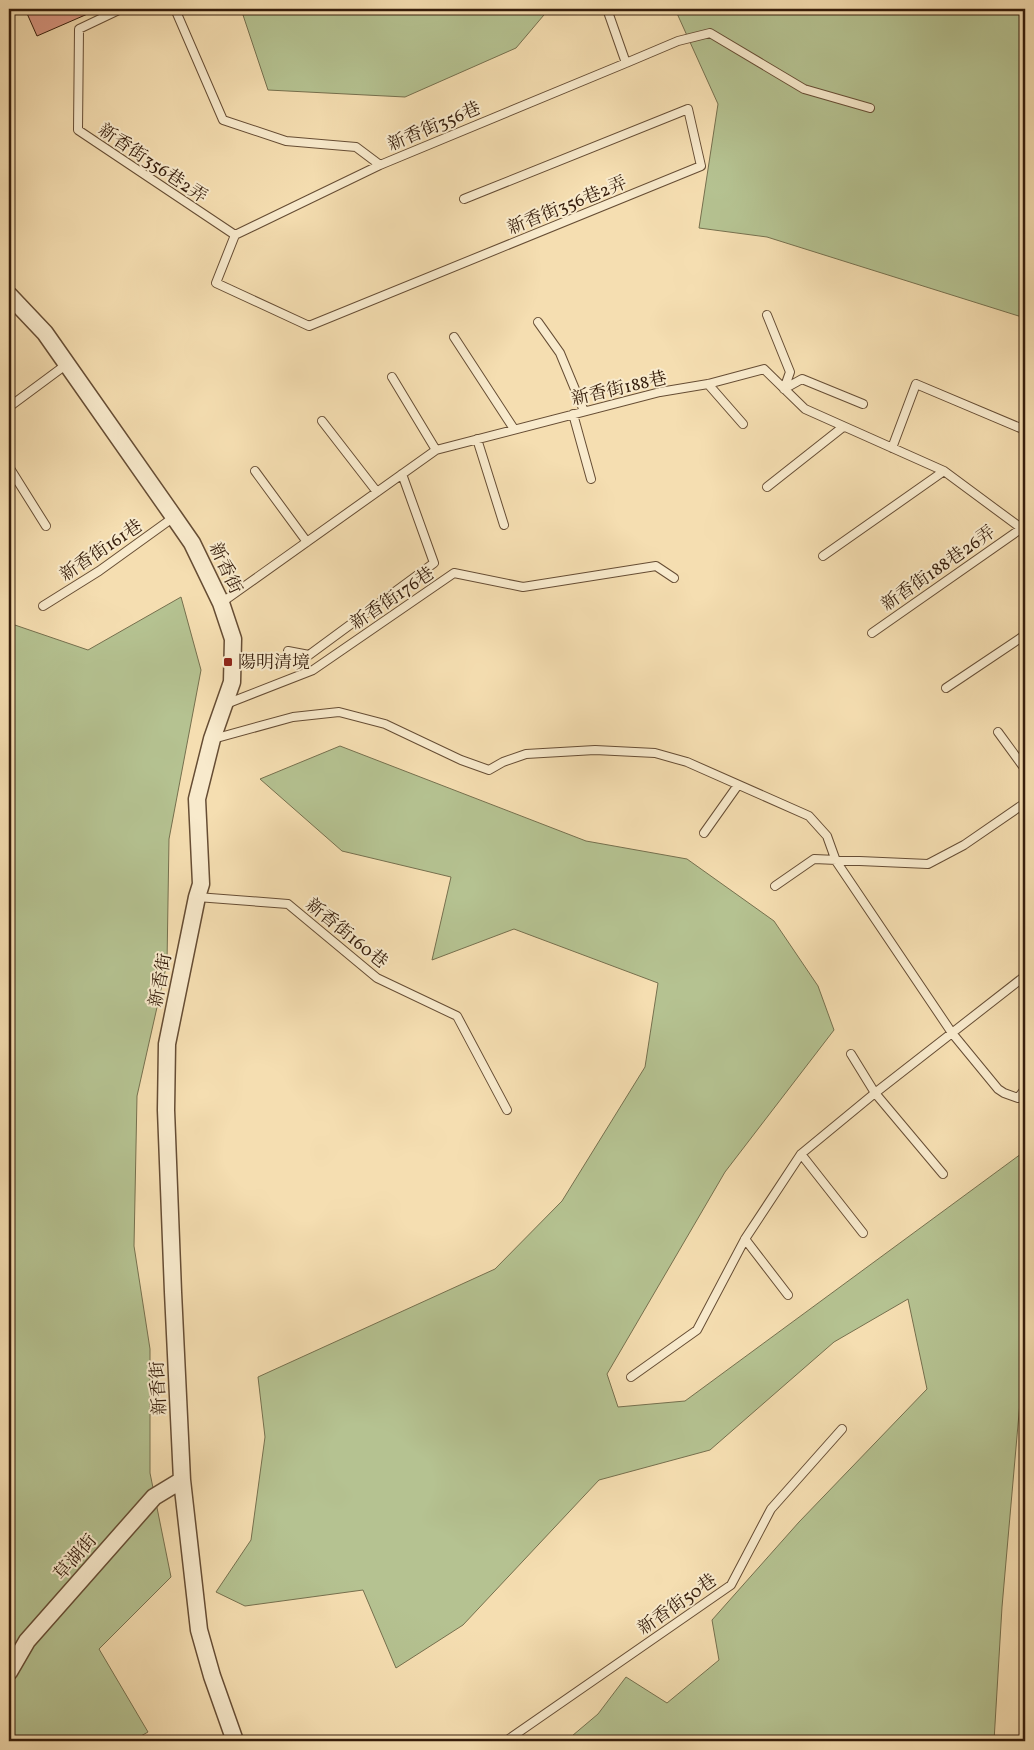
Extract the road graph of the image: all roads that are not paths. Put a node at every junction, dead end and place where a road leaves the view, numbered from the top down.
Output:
1 (121, 9) edge
2 (175, 9) edge
3 (607, 9) edge
4 (626, 63) junction
5 (870, 108) dead end
6 (380, 165) junction
7 (464, 199) dead end
8 (235, 235) junction
9 (9, 295) edge
10 (767, 315) dead end
11 (538, 322) dead end
12 (454, 337) dead end
13 (67, 364) junction
14 (392, 377) dead end
15 (708, 384) junction
16 (784, 389) junction
17 (863, 404) dead end
18 (9, 407) edge
19 (584, 411) junction
20 (573, 414) junction
21 (322, 421) dead end
22 (742, 424) dead end
23 (843, 427) junction
24 (514, 429) junction
25 (1025, 430) edge
26 (477, 439) junction
27 (892, 448) junction
28 (436, 450) junction
29 (9, 467) edge
30 (255, 471) dead end
31 (944, 471) junction
32 (402, 474) junction
33 (591, 479) dead end
34 (767, 487) dead end
35 (377, 492) junction
36 (174, 517) junction
37 (504, 525) dead end
38 (46, 526) dead end
39 (1023, 529) edge
40 (307, 542) junction
41 (823, 556) dead end
42 (674, 578) dead end
43 (221, 603) junction
44 (43, 606) dead end
45 (872, 633) dead end
46 (1025, 635) edge
47 (288, 651) dead end
48 (946, 688) dead end
49 (224, 704) junction
50 (998, 732) dead end
51 (212, 739) junction
52 (1025, 769) edge
53 (738, 785) junction
54 (1025, 802) edge
55 (704, 833) dead end
56 (836, 861) junction
57 (775, 886) dead end
58 (197, 897) junction
59 (1025, 976) edge
60 (952, 1033) junction
61 (850, 1054) dead end
62 (1025, 1089) edge
63 (875, 1093) junction
64 (507, 1110) dead end
65 (801, 1154) junction
66 (944, 1174) dead end
67 (863, 1233) dead end
68 (745, 1239) junction
69 (788, 1296) dead end
70 (631, 1377) dead end
71 (842, 1429) dead end
72 (182, 1480) junction
73 (9, 1672) edge
74 (235, 1741) edge
75 (506, 1741) edge

1 - 8 lane, 新香街356巷2弄
2 - 6 lane, 新香街356巷
3 - 4 lane
4 - 5 lane, 新香街356巷
4 - 6 lane, 新香街356巷
6 - 8 lane
7 - 8 lane, 新香街356巷2弄
9 - 13 street, 新香街
10 - 16 lane
11 - 19 lane
12 - 24 lane
13 - 18 lane
13 - 36 street, 新香街
14 - 28 lane
15 - 16 lane, 新香街188巷
15 - 19 lane, 新香街188巷
15 - 22 lane
16 - 17 lane
16 - 23 lane, 新香街188巷
19 - 20 lane, 新香街188巷
20 - 24 lane, 新香街188巷
20 - 33 lane
21 - 35 lane
23 - 27 lane, 新香街188巷
23 - 34 lane
24 - 26 lane, 新香街188巷
25 - 27 lane
26 - 28 lane, 新香街188巷
26 - 37 lane
27 - 31 lane, 新香街188巷
28 - 32 lane, 新香街188巷
29 - 38 lane
30 - 40 lane
31 - 39 lane, 新香街188巷
31 - 41 lane
32 - 35 lane, 新香街188巷
32 - 47 lane
35 - 40 lane, 新香街188巷
36 - 43 street, 新香街
36 - 44 lane, 新香街161巷
39 - 45 lane, 新香街188巷26弄
40 - 43 lane, 新香街188巷
42 - 49 lane, 新香街176巷
43 - 49 street, 新香街
46 - 48 lane
49 - 51 street, 新香街
50 - 52 lane
51 - 53 lane
51 - 58 street, 新香街
53 - 55 lane
53 - 56 lane
54 - 56 lane
56 - 57 lane
56 - 60 lane
58 - 64 lane, 新香街160巷
58 - 72 street, 新香街
59 - 60 lane
60 - 62 lane
60 - 63 lane
61 - 63 lane
63 - 65 lane
63 - 66 lane
65 - 67 lane
65 - 68 lane
68 - 69 lane
68 - 70 lane
71 - 75 lane, 新香街50巷
72 - 73 street, 草湖街
72 - 74 street, 新香街

